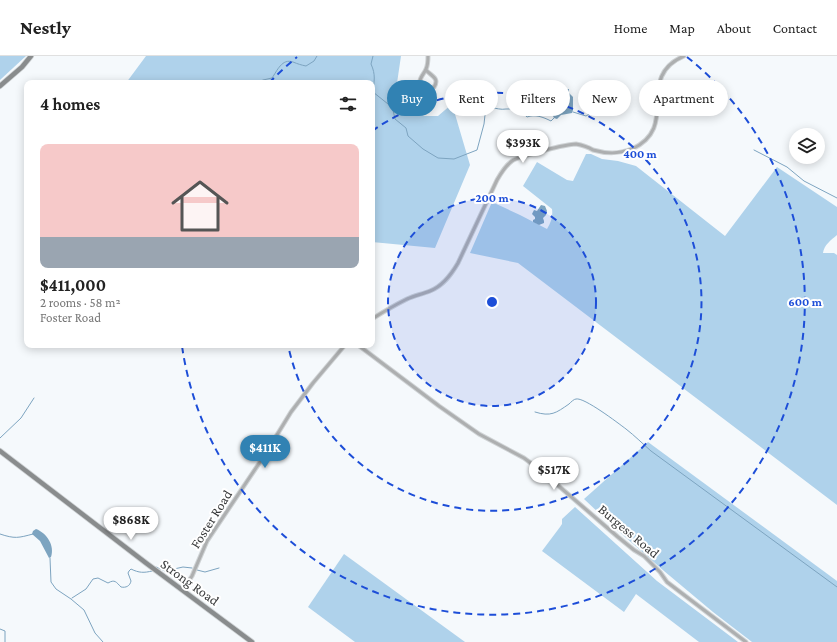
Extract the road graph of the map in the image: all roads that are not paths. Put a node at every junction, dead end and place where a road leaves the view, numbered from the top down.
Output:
1 (31, 56) edge
2 (428, 56) edge
3 (684, 56) edge
4 (426, 70) junction
5 (0, 86) edge
6 (375, 318) edge
7 (342, 348) edge
8 (362, 348) edge
9 (0, 452) edge
10 (183, 590) junction
11 (252, 642) edge
12 (746, 642) edge

1 - 5 street
2 - 4 street
3 - 6 street
4 - 4 street
7 - 10 street, Foster Road
8 - 12 street, Burgess Road
9 - 10 street, Strong Road
10 - 11 street, Strong Road

